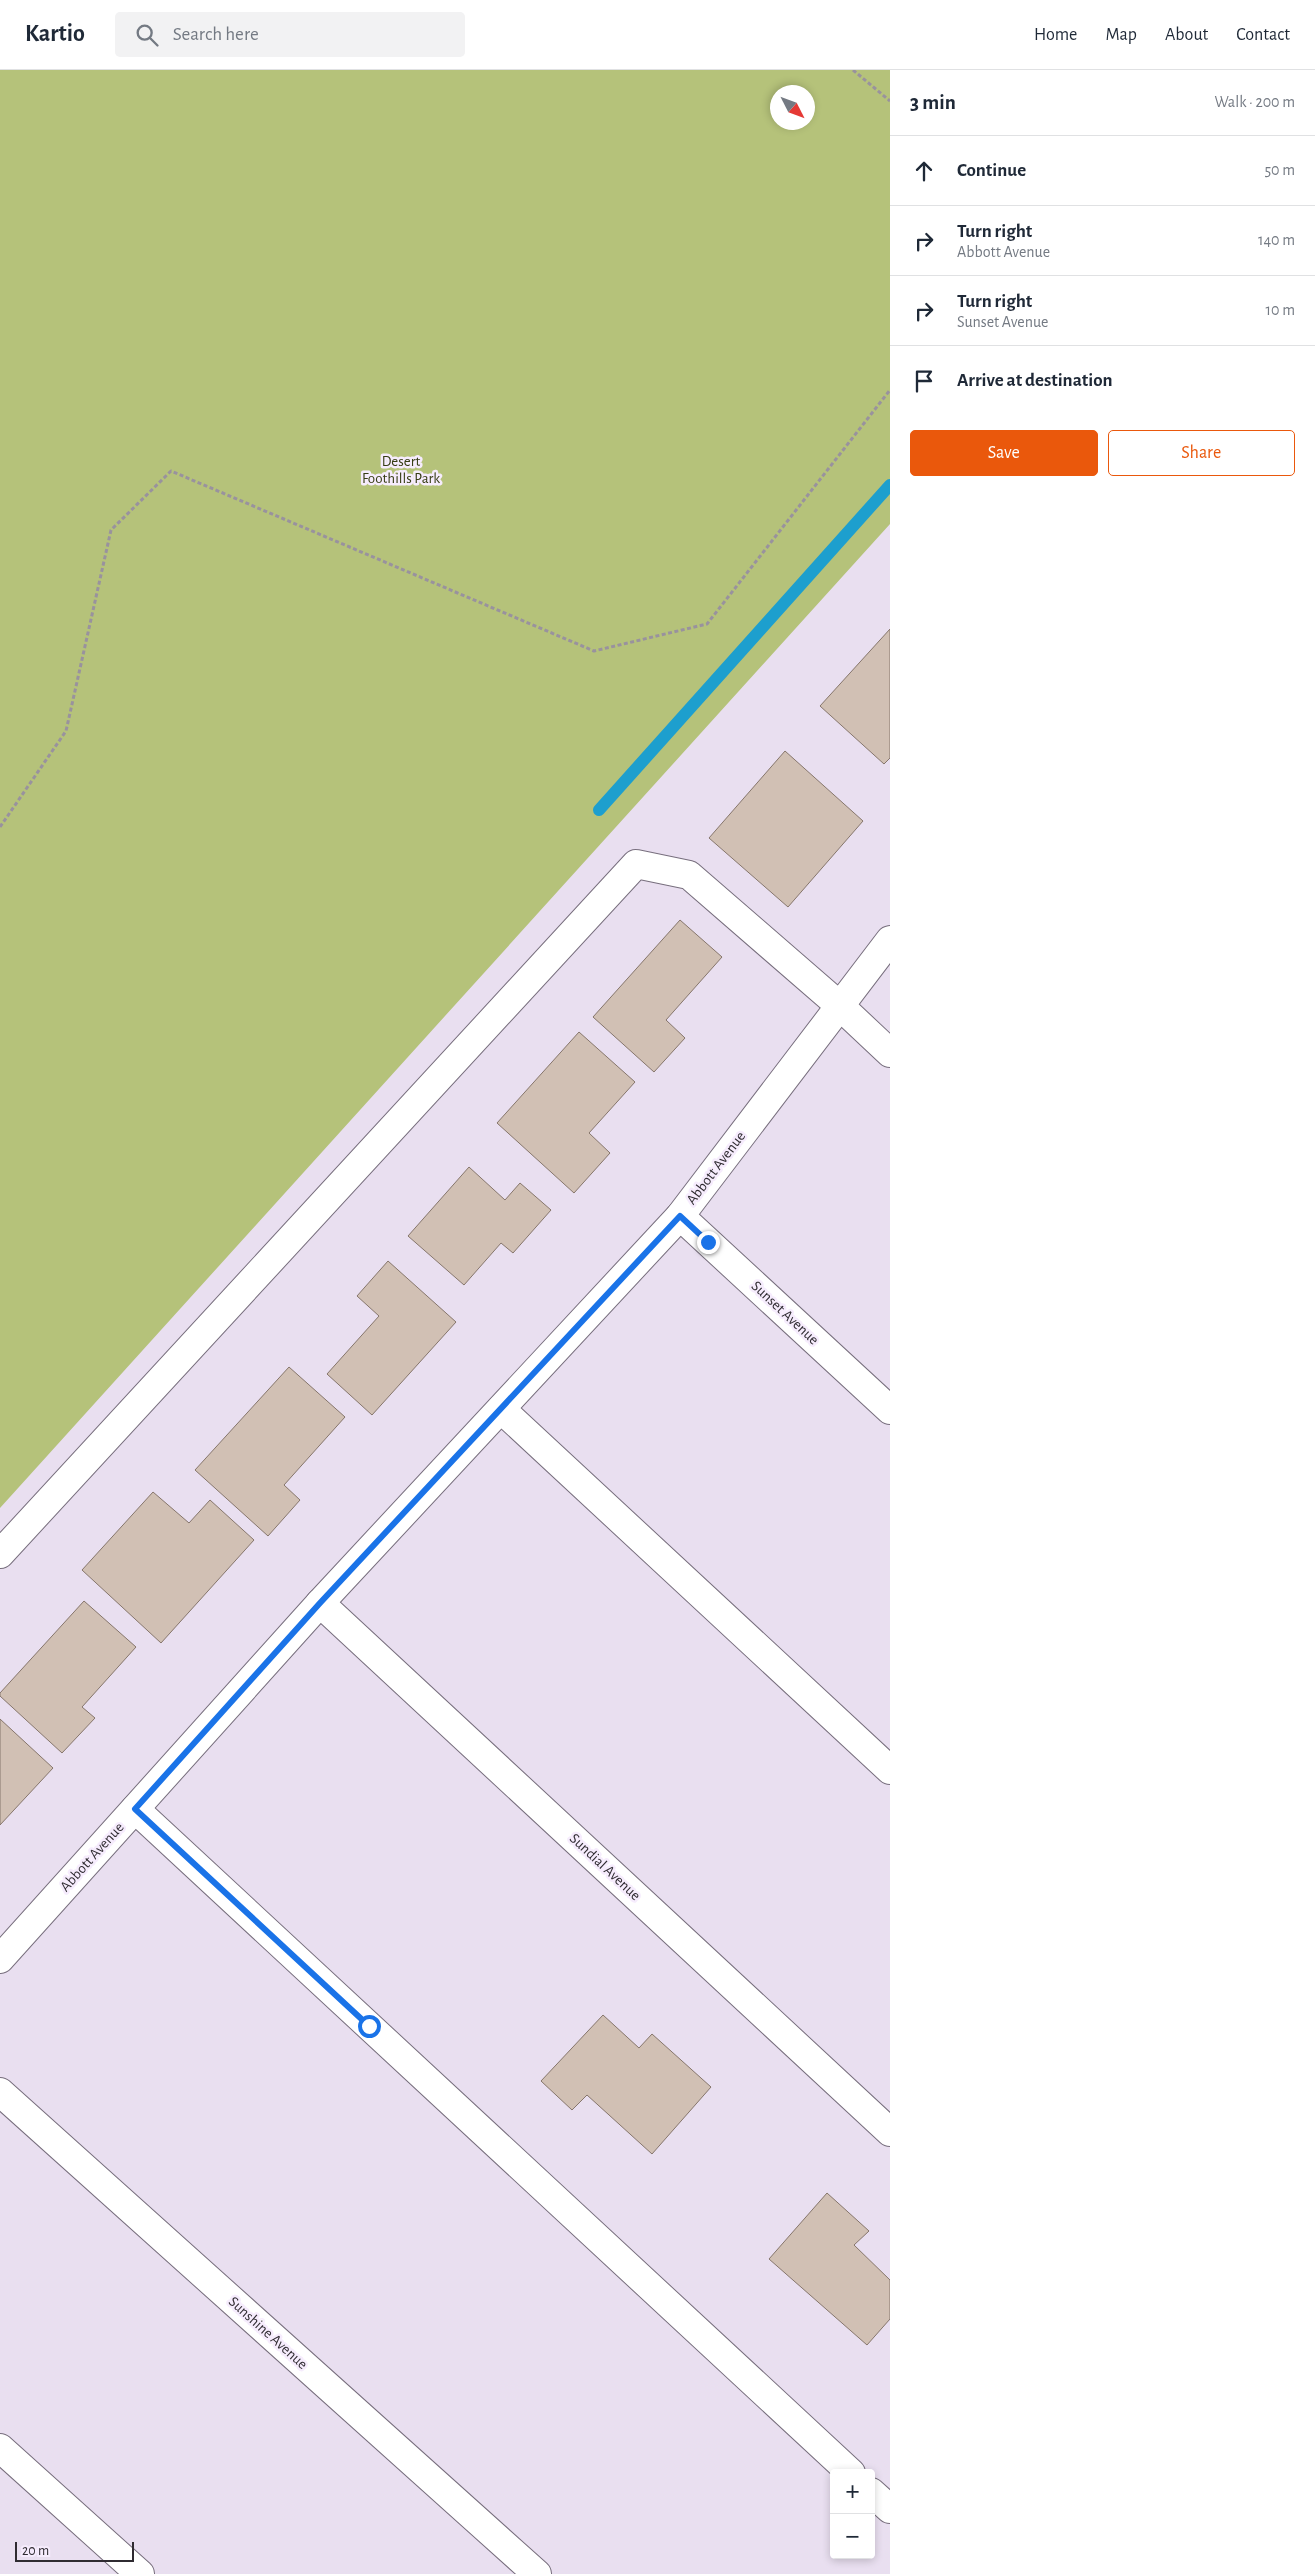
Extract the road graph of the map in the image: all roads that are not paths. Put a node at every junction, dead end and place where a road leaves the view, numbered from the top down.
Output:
1 (890, 940) edge
2 (840, 1006) junction
3 (890, 1053) edge
4 (680, 1216) junction
5 (501, 1408) junction
6 (890, 1410) edge
7 (0, 1554) edge
8 (320, 1603) junction
9 (890, 1770) edge
10 (135, 1809) junction
11 (0, 1959) edge
12 (0, 2092) edge
13 (890, 2132) edge
14 (0, 2448) edge
15 (847, 2469) edge
16 (875, 2496) edge
17 (890, 2509) edge
18 (140, 2574) edge
19 (537, 2574) edge

1 - 2 street, Abbott Avenue
2 - 3 street
2 - 4 street, Abbott Avenue
2 - 7 street
4 - 5 street, Abbott Avenue
4 - 6 street, Sunset Avenue
5 - 8 street, Abbott Avenue
5 - 9 street
8 - 10 street, Abbott Avenue
8 - 13 street, Sundial Avenue
10 - 11 street, Abbott Avenue
10 - 15 street
12 - 19 street, Sunshine Avenue
14 - 18 street
16 - 17 street

